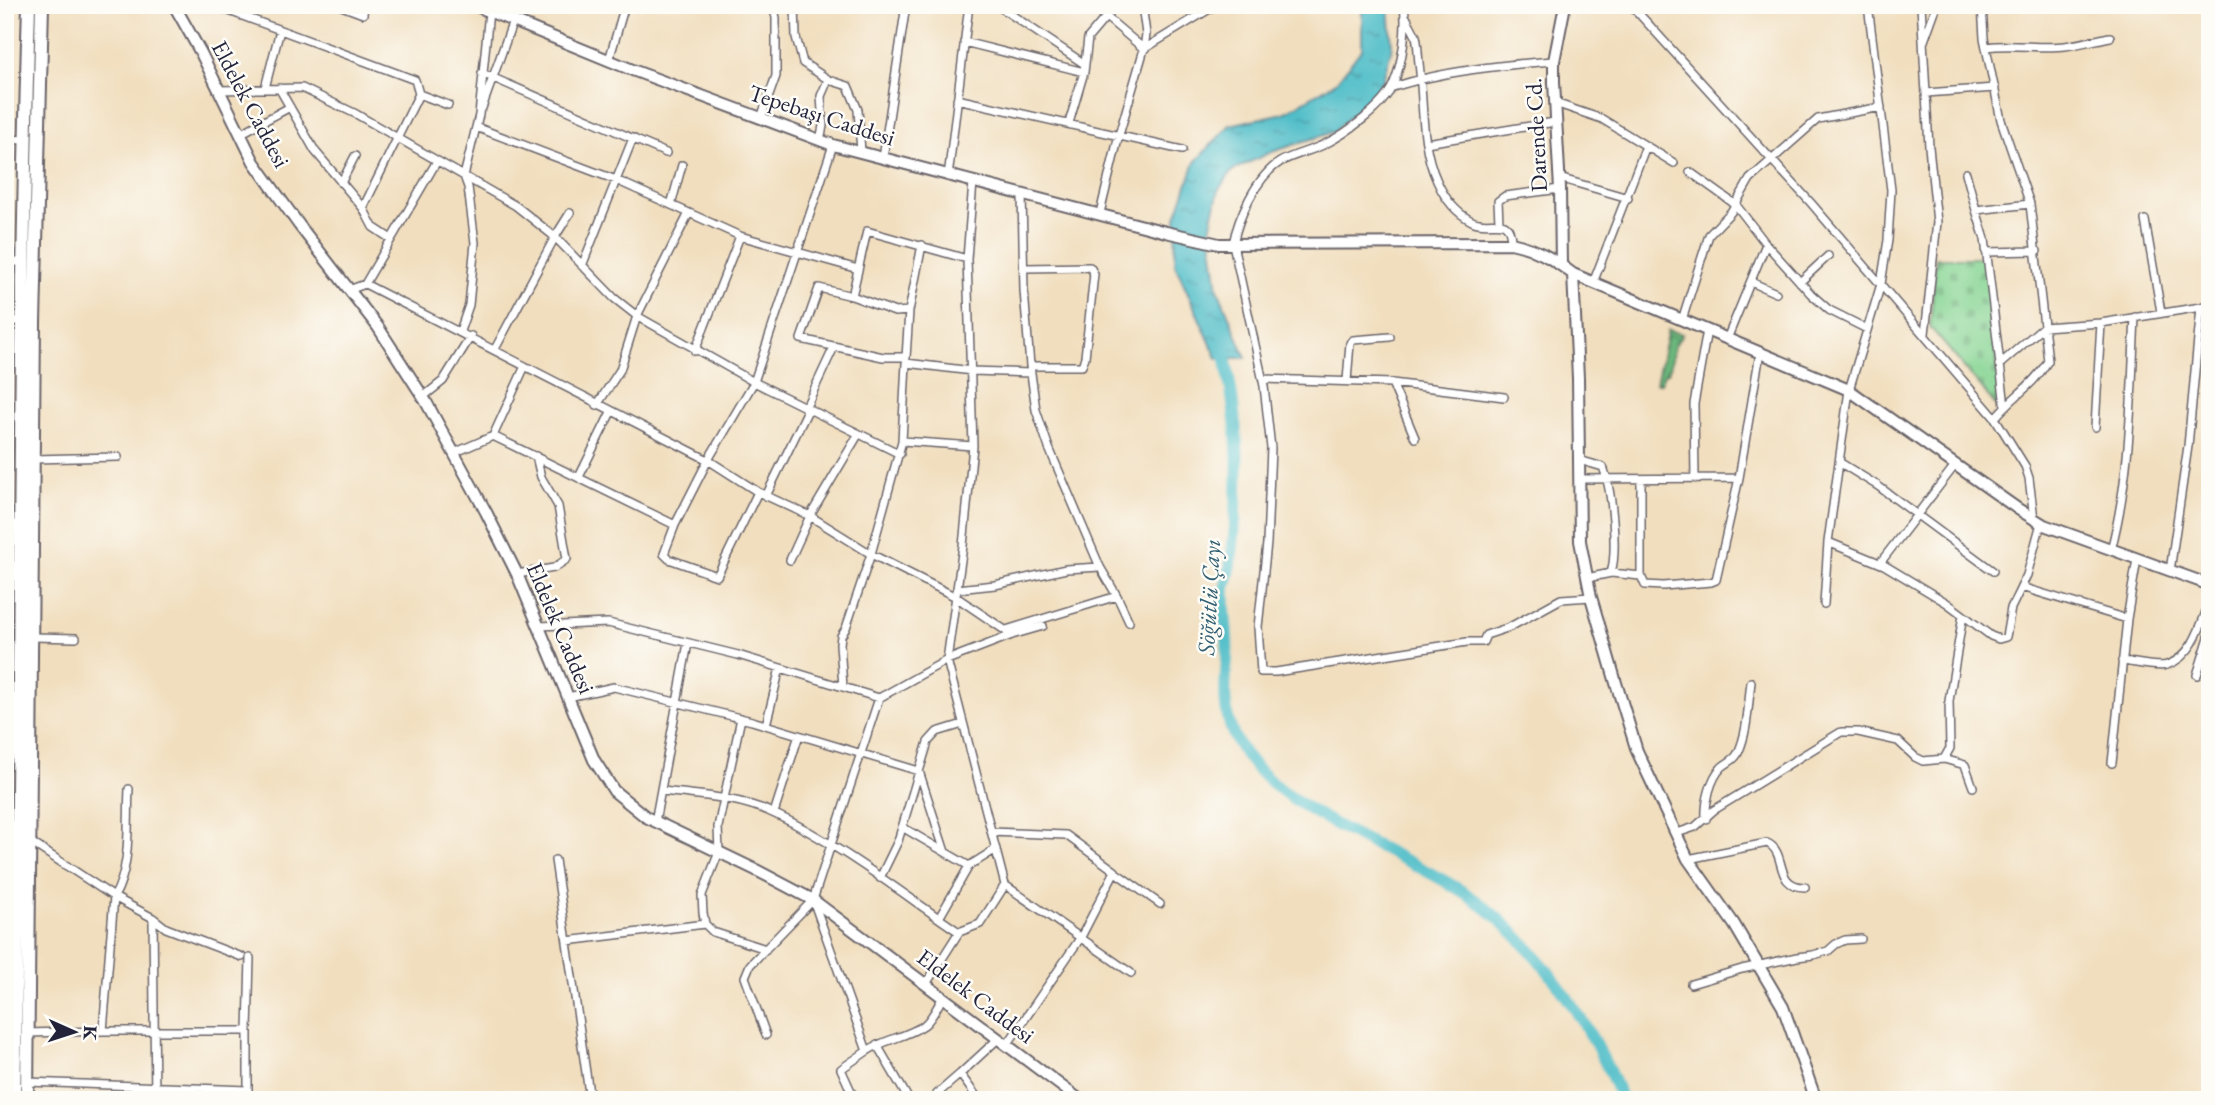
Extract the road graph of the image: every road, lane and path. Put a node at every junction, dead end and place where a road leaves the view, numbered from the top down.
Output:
1 (29, 5) edge
2 (42, 5) edge
3 (174, 5) edge
4 (213, 5) edge
5 (339, 5) edge
6 (364, 5) edge
7 (474, 5) edge
8 (512, 5) edge
9 (625, 5) edge
10 (773, 5) edge
11 (796, 5) edge
12 (906, 5) edge
13 (970, 5) edge
14 (997, 5) edge
15 (1092, 5) edge
16 (1116, 5) edge
17 (1142, 5) edge
18 (1216, 5) edge
19 (1404, 5) edge
20 (1565, 5) edge
21 (1631, 5) edge
22 (1868, 5) edge
23 (1921, 5) edge
24 (1937, 5) edge
25 (1982, 5) edge
26 (489, 11) junction
27 (1406, 16) junction
28 (1105, 17) junction
29 (513, 21) junction
30 (281, 30) junction
31 (2110, 37) dead end
32 (964, 42) junction
33 (1923, 45) junction
34 (1986, 47) junction
35 (1144, 49) junction
36 (608, 60) junction
37 (1554, 61) junction
38 (1084, 68) junction
39 (482, 73) junction
40 (493, 78) junction
41 (1421, 78) junction
42 (828, 80) junction
43 (1393, 87) junction
44 (265, 88) junction
45 (279, 88) junction
46 (1995, 88) junction
47 (219, 90) junction
48 (1926, 93) junction
49 (419, 94) junction
50 (957, 99) junction
51 (1555, 103) junction
52 (449, 105) dead end
53 (290, 107) junction
54 (1881, 107) junction
55 (479, 115) junction
56 (761, 118) junction
57 (1555, 122) junction
58 (1069, 123) junction
59 (476, 127) junction
60 (240, 134) junction
61 (1119, 135) junction
62 (396, 137) junction
63 (633, 138) junction
64 (5, 139) edge
65 (25, 140) junction
66 (820, 140) junction
67 (1426, 144) junction
68 (833, 145) junction
69 (1646, 146) junction
70 (1182, 150) dead end
71 (861, 152) junction
72 (666, 153) dead end
73 (355, 156) dead end
74 (883, 158) junction
75 (1772, 159) junction
76 (437, 161) junction
77 (1674, 163) dead end
78 (682, 164) dead end
79 (1690, 173) dead end
80 (1966, 173) dead end
81 (464, 176) junction
82 (948, 177) junction
83 (615, 180) junction
84 (973, 182) junction
85 (341, 183) junction
86 (1560, 183) junction
87 (1022, 194) junction
88 (1628, 198) junction
89 (2030, 204) junction
90 (671, 205) junction
91 (1736, 205) junction
92 (363, 208) junction
93 (1976, 211) junction
94 (570, 213) dead end
95 (689, 213) junction
96 (1100, 213) junction
97 (2145, 220) dead end
98 (1499, 222) junction
99 (740, 236) junction
100 (555, 237) junction
101 (391, 239) junction
102 (1511, 243) junction
103 (1233, 244) junction
104 (1766, 244) junction
105 (922, 245) junction
106 (2037, 251) junction
107 (798, 252) junction
108 (1986, 252) junction
109 (1828, 256) dead end
110 (967, 259) junction
111 (5, 262) edge
112 (23, 262) junction
113 (1561, 265) junction
114 (582, 267) junction
115 (1025, 268) junction
116 (858, 269) junction
117 (1573, 274) junction
118 (1751, 282) junction
119 (1800, 282) junction
120 (1593, 283) junction
121 (365, 284) junction
122 (1881, 284) junction
123 (349, 290) junction
124 (1776, 293) dead end
125 (852, 296) junction
126 (2210, 303) edge
127 (2201, 307) junction
128 (909, 311) junction
129 (2161, 312) junction
130 (637, 316) junction
131 (2135, 317) junction
132 (1682, 320) junction
133 (5, 321) edge
134 (28, 322) junction
135 (2101, 323) junction
136 (2043, 327) junction
137 (1867, 329) junction
138 (1706, 330) junction
139 (460, 331) junction
140 (1925, 334) junction
141 (471, 337) junction
142 (1390, 337) dead end
143 (1727, 339) junction
144 (834, 347) junction
145 (495, 349) junction
146 (695, 351) junction
147 (1760, 353) junction
148 (906, 360) junction
149 (1999, 365) junction
150 (525, 366) junction
151 (1031, 370) junction
152 (972, 371) junction
153 (1262, 379) junction
154 (1347, 381) junction
155 (754, 382) junction
156 (1392, 383) junction
157 (1849, 390) junction
158 (428, 393) dead end
159 (1504, 397) dead end
160 (597, 405) junction
161 (2005, 406) junction
162 (806, 409) junction
163 (611, 412) junction
164 (1995, 418) junction
165 (2095, 427) dead end
166 (858, 435) junction
167 (493, 436) junction
168 (1415, 438) dead end
169 (902, 441) junction
170 (973, 446) junction
171 (454, 453) junction
172 (900, 454) junction
173 (536, 456) junction
174 (118, 457) dead end
175 (33, 459) junction
176 (708, 460) junction
177 (1579, 460) junction
178 (1839, 462) junction
179 (1956, 464) junction
180 (579, 477) junction
181 (1739, 478) junction
182 (1579, 479) junction
183 (1695, 479) junction
184 (1608, 480) junction
185 (1641, 481) junction
186 (762, 494) junction
187 (1917, 515) junction
188 (810, 516) junction
189 (5, 520) edge
190 (2037, 521) junction
191 (675, 525) junction
192 (21, 533) junction
193 (1828, 542) junction
194 (2111, 550) junction
195 (871, 554) junction
196 (2137, 559) junction
197 (790, 560) dead end
198 (1880, 563) junction
199 (5, 565) edge
200 (21, 566) junction
201 (1100, 567) junction
202 (1993, 571) dead end
203 (2170, 571) junction
204 (1611, 573) junction
205 (517, 574) junction
206 (1642, 576) junction
207 (1587, 578) junction
208 (2210, 585) edge
209 (2021, 587) junction
210 (957, 593) junction
211 (1116, 596) junction
212 (1591, 597) junction
213 (2210, 601) edge
214 (1824, 604) dead end
215 (1963, 615) junction
216 (2127, 619) junction
217 (1129, 622) dead end
218 (539, 626) junction
219 (1043, 626) dead end
220 (1009, 633) junction
221 (2210, 634) edge
222 (33, 637) junction
223 (76, 638) dead end
224 (688, 643) junction
225 (947, 660) junction
226 (2122, 661) junction
227 (780, 668) junction
228 (2197, 676) dead end
229 (1751, 682) dead end
230 (843, 687) junction
231 (568, 697) junction
232 (879, 698) junction
233 (677, 702) junction
234 (741, 718) junction
235 (963, 723) junction
236 (766, 725) junction
237 (799, 735) junction
238 (861, 754) junction
239 (1944, 759) junction
240 (2112, 763) dead end
241 (919, 771) junction
242 (1973, 787) dead end
243 (129, 789) dead end
244 (661, 791) junction
245 (725, 799) junction
246 (774, 813) junction
247 (1706, 819) junction
248 (655, 822) junction
249 (902, 827) junction
250 (992, 832) junction
251 (1677, 833) junction
252 (5, 839) edge
253 (24, 841) junction
254 (832, 846) junction
255 (996, 849) junction
256 (719, 852) junction
257 (945, 852) junction
258 (1688, 859) junction
259 (555, 860) dead end
260 (969, 866) junction
261 (1115, 872) junction
262 (880, 878) junction
263 (1005, 884) junction
264 (1805, 887) dead end
265 (114, 897) junction
266 (813, 900) junction
267 (1160, 904) dead end
268 (153, 918) junction
269 (939, 918) junction
270 (705, 924) junction
271 (959, 932) junction
272 (1081, 937) junction
273 (1861, 939) dead end
274 (567, 941) junction
275 (765, 949) junction
276 (1757, 966) junction
277 (1131, 973) dead end
278 (926, 984) junction
279 (1691, 984) dead end
280 (943, 997) junction
281 (103, 1031) junction
282 (248, 1031) junction
283 (153, 1032) junction
284 (27, 1033) junction
285 (766, 1035) dead end
286 (1003, 1041) junction
287 (877, 1045) junction
288 (867, 1051) junction
289 (960, 1074) junction
290 (27, 1082) junction
291 (5, 1087) edge
292 (156, 1087) junction
293 (248, 1090) junction
294 (937, 1094) dead end
295 (13, 1100) edge
296 (27, 1100) edge
297 (155, 1100) edge
298 (248, 1100) edge
299 (590, 1100) edge
300 (855, 1100) edge
301 (909, 1100) edge
302 (979, 1100) edge
303 (1080, 1100) edge
304 (1816, 1100) edge

1 - 65 main road
2 - 134 main road
3 - 47 street, Eldelek Caddesi
4 - 30 street
5 - 6 street
7 - 26 street, Tepebaşı Caddesi
8 - 29 street
9 - 36 street
10 - 56 street
11 - 42 street
12 - 74 street
13 - 32 street
14 - 38 street
15 - 28 street
16 - 28 street
17 - 35 street
18 - 35 street
19 - 27 street
20 - 37 street, Darende Cd.
21 - 75 street
22 - 54 street
23 - 33 street
24 - 33 street
25 - 34 street
26 - 29 street, Tepebaşı Caddesi
26 - 39 street
27 - 41 street
27 - 43 street
28 - 35 street
28 - 38 street
29 - 36 street, Tepebaşı Caddesi
29 - 40 street
30 - 44 street
30 - 49 street
31 - 34 street
32 - 38 street
32 - 50 street
33 - 48 street
34 - 46 street
35 - 61 street
36 - 56 street, Tepebaşı Caddesi
37 - 41 street
37 - 51 street, Darende Cd.
38 - 58 street
39 - 40 street
39 - 55 street
40 - 55 street
40 - 63 street
41 - 43 street
41 - 67 street
42 - 66 street
42 - 71 street
43 - 103 street
44 - 45 street
44 - 47 street
45 - 53 street
45 - 62 street
46 - 48 street
46 - 89 street
47 - 60 street, Eldelek Caddesi
48 - 140 street
49 - 52 street
49 - 62 street
50 - 58 street
50 - 82 street
51 - 57 street, Darende Cd.
51 - 69 street
53 - 60 street
53 - 85 street
54 - 75 street
54 - 122 street
55 - 59 street
56 - 66 street, Tepebaşı Caddesi
57 - 67 street
57 - 86 street, Darende Cd.
58 - 61 street
59 - 81 street
59 - 83 street
60 - 123 street, Eldelek Caddesi
61 - 70 street
61 - 96 street
62 - 76 street
62 - 92 street
63 - 72 street
63 - 83 street
64 - 65 street
65 - 112 main road
66 - 68 street, Tepebaşı Caddesi
67 - 98 street
68 - 71 street, Tepebaşı Caddesi
68 - 107 street
69 - 77 street
69 - 88 street
71 - 74 street, Tepebaşı Caddesi
73 - 85 street
74 - 82 street, Tepebaşı Caddesi
75 - 91 street
75 - 122 street
76 - 81 street
76 - 101 street
78 - 90 street
79 - 91 street
80 - 93 street
81 - 100 street
81 - 139 street
82 - 84 street, Tepebaşı Caddesi
83 - 90 street
83 - 114 street
84 - 87 street, Tepebaşı Caddesi
84 - 110 street
85 - 92 street
86 - 88 street
86 - 98 street
86 - 113 street, Darende Cd.
87 - 96 street, Tepebaşı Caddesi
87 - 115 street
88 - 120 street
89 - 93 street
89 - 106 street
90 - 95 street
91 - 104 street
91 - 132 street
92 - 101 street
93 - 108 street
94 - 100 street
95 - 99 street
95 - 130 street
96 - 103 street, Tepebaşı Caddesi
97 - 129 street
98 - 102 street
99 - 107 street
99 - 146 street
100 - 114 street
100 - 145 street
101 - 121 street
102 - 103 street, Tepebaşı Caddesi
102 - 113 street, Tepebaşı Caddesi
103 - 153 street
104 - 118 street
104 - 119 street
105 - 110 street
105 - 116 street
105 - 128 street
106 - 108 street
106 - 136 street
107 - 116 street
107 - 155 street
108 - 149 street
109 - 119 street
110 - 152 street
111 - 112 street
112 - 134 main road
113 - 117 street, Tepebaşı Caddesi
114 - 130 street
115 - 151 street
115 - 151 street
116 - 125 street
117 - 120 street, Tepebaşı Caddesi
117 - 177 street
118 - 124 street
118 - 143 street
119 - 137 street
120 - 132 street, Tepebaşı Caddesi
121 - 123 street
121 - 139 street
122 - 137 street
122 - 140 street
123 - 171 street, Eldelek Caddesi
125 - 128 street
125 - 144 street
126 - 127 street
127 - 129 street
127 - 203 street
128 - 148 street
129 - 131 street
130 - 146 street
130 - 160 street
131 - 135 street
131 - 194 street
132 - 138 street, Tepebaşı Caddesi
133 - 134 street
134 - 175 main road
134 - 192 main road
135 - 136 street
135 - 165 street
136 - 149 street
136 - 161 street
137 - 157 street
138 - 143 street, Tepebaşı Caddesi
138 - 183 street
139 - 141 street
140 - 164 street
141 - 145 street
141 - 158 street
142 - 154 street
143 - 147 street, Tepebaşı Caddesi
144 - 148 street
144 - 162 street
145 - 150 street
146 - 155 street
147 - 157 street, Tepebaşı Caddesi
147 - 181 street
148 - 152 street
148 - 169 street
149 - 161 street
150 - 160 street
150 - 167 street
151 - 152 street
151 - 201 street
152 - 170 street
153 - 154 street
153 - 212 street
154 - 156 street
155 - 162 street
155 - 176 street
156 - 159 street
156 - 168 street
157 - 178 street
157 - 179 street, Tepebaşı Caddesi
160 - 163 street
161 - 164 street
162 - 166 street
162 - 186 street
163 - 176 street
163 - 180 street
164 - 190 street
166 - 172 street
166 - 188 street
167 - 171 street
167 - 173 street
169 - 170 street
169 - 172 street
170 - 210 street
171 - 205 street, Eldelek Caddesi
172 - 195 street
173 - 180 street
173 - 205 street
174 - 175 street
175 - 222 main road
176 - 186 street
176 - 191 street
177 - 182 street
177 - 184 street
178 - 187 street
178 - 193 street
179 - 187 street
179 - 190 street, Tepebaşı Caddesi
180 - 191 street
181 - 183 street
181 - 206 street
182 - 184 street
182 - 207 street
183 - 185 street
184 - 185 street
184 - 204 street
185 - 206 street
186 - 188 street
186 - 191 street
187 - 198 street
187 - 202 street
188 - 195 street
188 - 197 street
189 - 192 street
190 - 194 street, Tepebaşı Caddesi
190 - 209 street
192 - 200 main road
193 - 198 street
193 - 214 street
194 - 196 street, Tepebaşı Caddesi
195 - 210 street
195 - 230 street
196 - 203 street, Tepebaşı Caddesi
196 - 216 street
198 - 215 street
199 - 200 street
200 - 253 main road
201 - 210 street
201 - 211 street
203 - 208 street, Tepebaşı Caddesi
204 - 206 street
204 - 207 street
205 - 218 street, Eldelek Caddesi
207 - 212 street
209 - 215 street
209 - 216 street
210 - 220 street
210 - 225 street
211 - 217 street
211 - 220 street
212 - 251 street
213 - 226 street
215 - 239 street
216 - 226 street
218 - 224 street
218 - 231 street, Eldelek Caddesi
219 - 220 street
220 - 225 street
221 - 228 street
222 - 223 street
222 - 253 main road
224 - 227 street
224 - 233 street
225 - 232 street
225 - 235 street
226 - 240 street
227 - 230 street
227 - 236 street
229 - 247 street
230 - 232 street
231 - 233 street
231 - 248 street, Eldelek Caddesi
232 - 238 street
233 - 234 street
233 - 244 street
234 - 236 street
234 - 245 street
235 - 241 street
235 - 250 street
236 - 237 street
237 - 238 street
237 - 246 street
238 - 241 street
238 - 254 street
239 - 242 street
239 - 247 street
241 - 249 street
241 - 257 street
243 - 265 street
244 - 245 street
244 - 248 street
245 - 246 street
245 - 256 street
246 - 254 street
247 - 251 street
248 - 256 street, Eldelek Caddesi
249 - 257 street
249 - 262 street
250 - 255 street
250 - 261 street
251 - 258 street
252 - 253 street
253 - 265 street
253 - 284 main road
253 - 295 main road
254 - 262 street
254 - 266 street
255 - 260 street
255 - 263 street
256 - 266 street, Eldelek Caddesi
256 - 270 street
257 - 260 street
258 - 264 street
258 - 276 street
259 - 274 street
260 - 269 street
261 - 267 street
261 - 272 street
262 - 269 street
263 - 271 street
263 - 272 street
265 - 268 street
265 - 281 street
266 - 275 street
266 - 278 street, Eldelek Caddesi
266 - 288 street
268 - 282 street
268 - 283 street
269 - 271 street
270 - 274 street
270 - 275 street
271 - 278 street
272 - 277 street
272 - 286 street
273 - 276 street
274 - 299 street
275 - 285 street
276 - 279 street
276 - 304 street
278 - 280 street, Eldelek Caddesi
280 - 286 street, Eldelek Caddesi
280 - 287 street
281 - 283 street
281 - 284 street
282 - 283 street
282 - 293 street
283 - 292 street
284 - 290 main road
286 - 289 street
286 - 303 street, Eldelek Caddesi
287 - 288 street
287 - 301 street
288 - 300 street
289 - 294 street
289 - 302 street
290 - 292 street
290 - 296 main road
291 - 295 street
292 - 293 street
292 - 297 street
293 - 298 street

